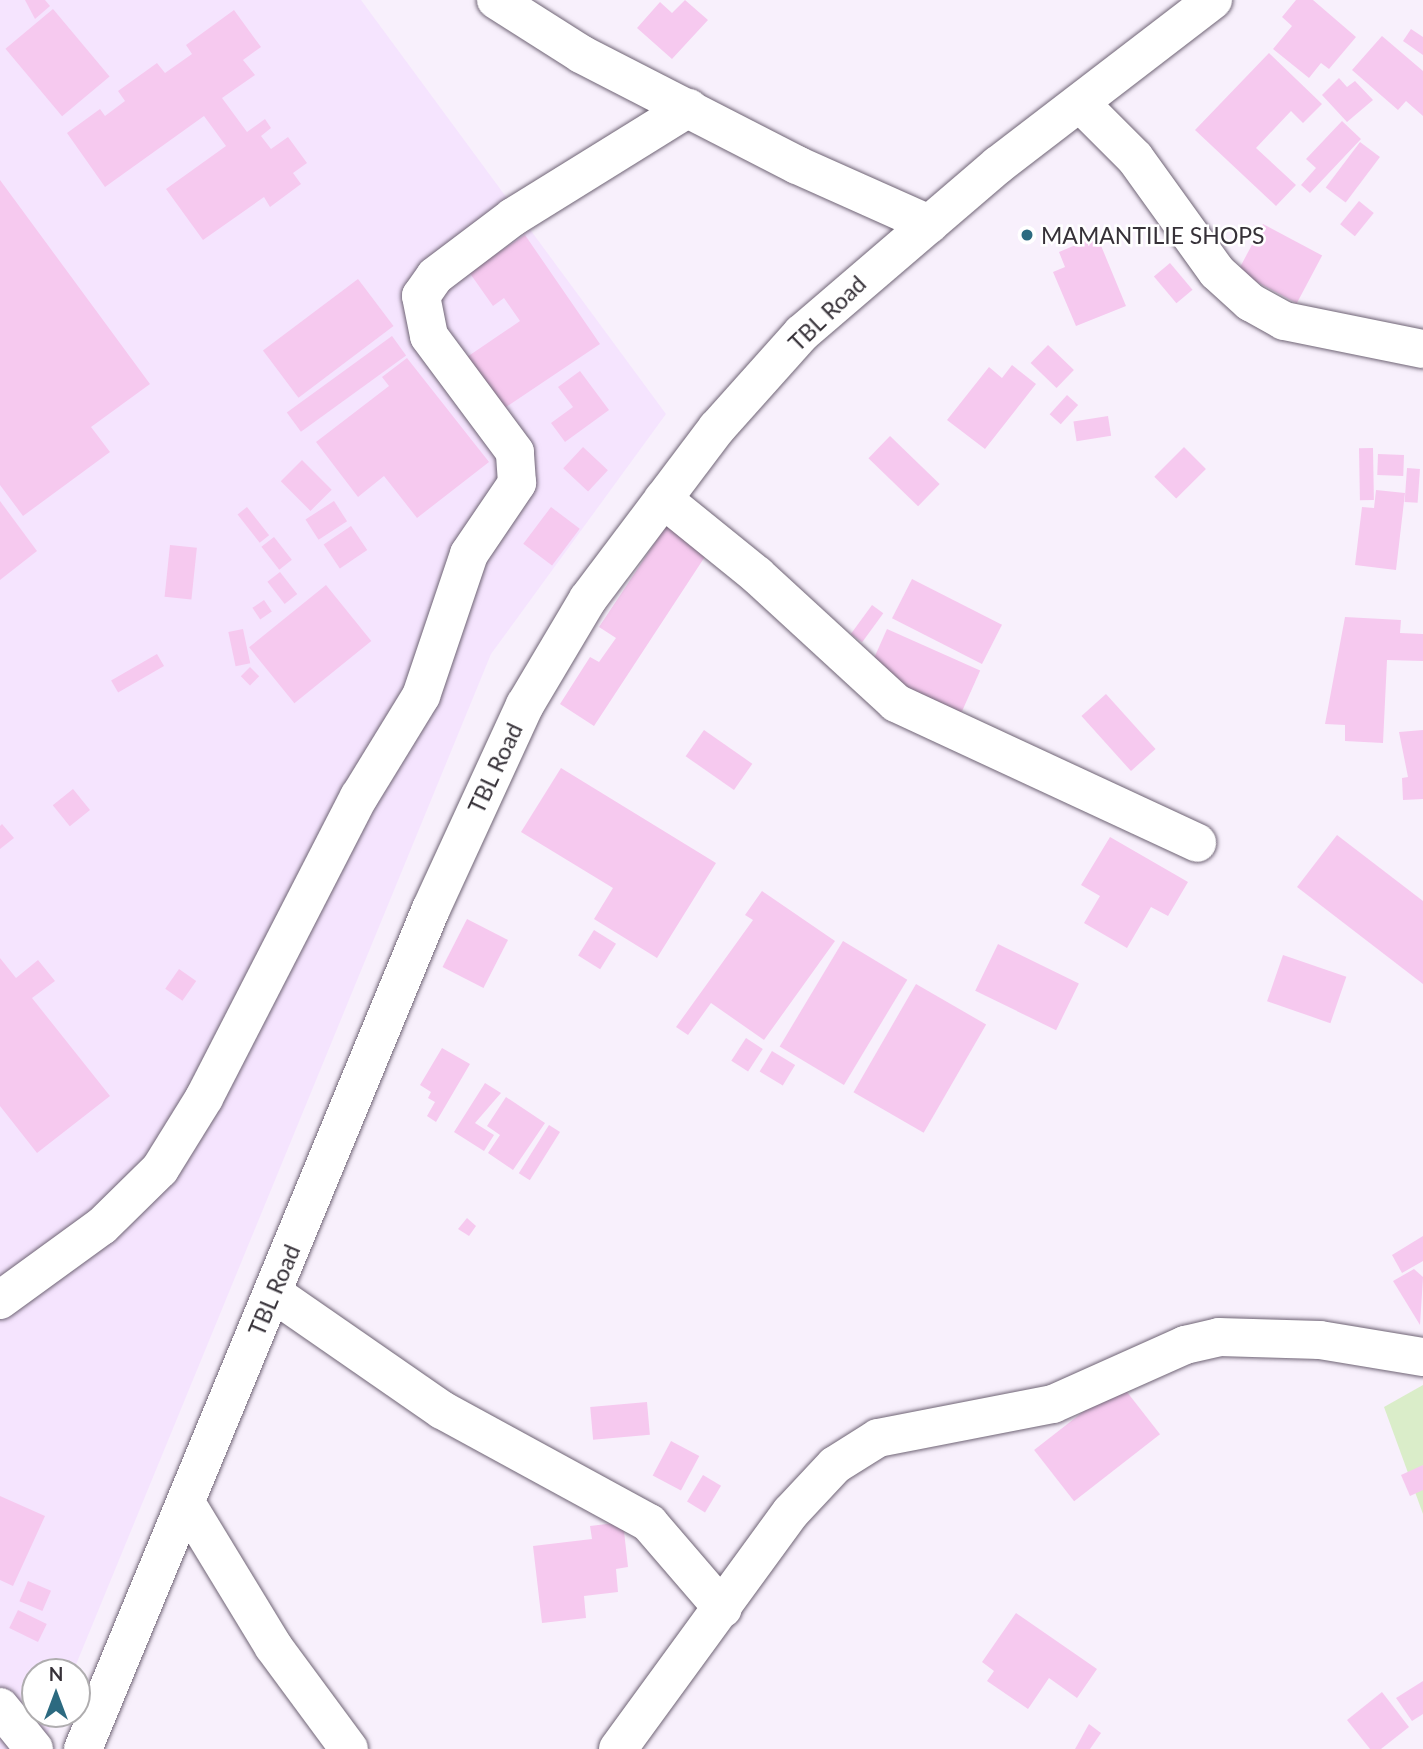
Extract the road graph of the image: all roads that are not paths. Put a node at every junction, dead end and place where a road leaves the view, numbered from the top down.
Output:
1 (496, 0) edge
2 (1213, 0) edge
3 (1081, 103) junction
4 (689, 108) junction
5 (929, 224) junction
6 (1423, 349) edge
7 (663, 499) junction
8 (1197, 843) dead end
9 (273, 1293) junction
10 (0, 1300) edge
11 (1423, 1357) edge
12 (188, 1506) junction
13 (723, 1609) junction
14 (0, 1707) edge
15 (34, 1749) edge
16 (83, 1749) edge
17 (349, 1749) edge
18 (618, 1749) edge

1 - 4 street
2 - 3 street, TBL Road
3 - 5 street, TBL Road
3 - 6 street
4 - 5 street
4 - 10 street
5 - 7 street, TBL Road
7 - 8 street
7 - 9 street, TBL Road
9 - 12 street, TBL Road
9 - 13 street
11 - 13 street
12 - 16 street, TBL Road
12 - 17 street
13 - 18 street
14 - 15 street

